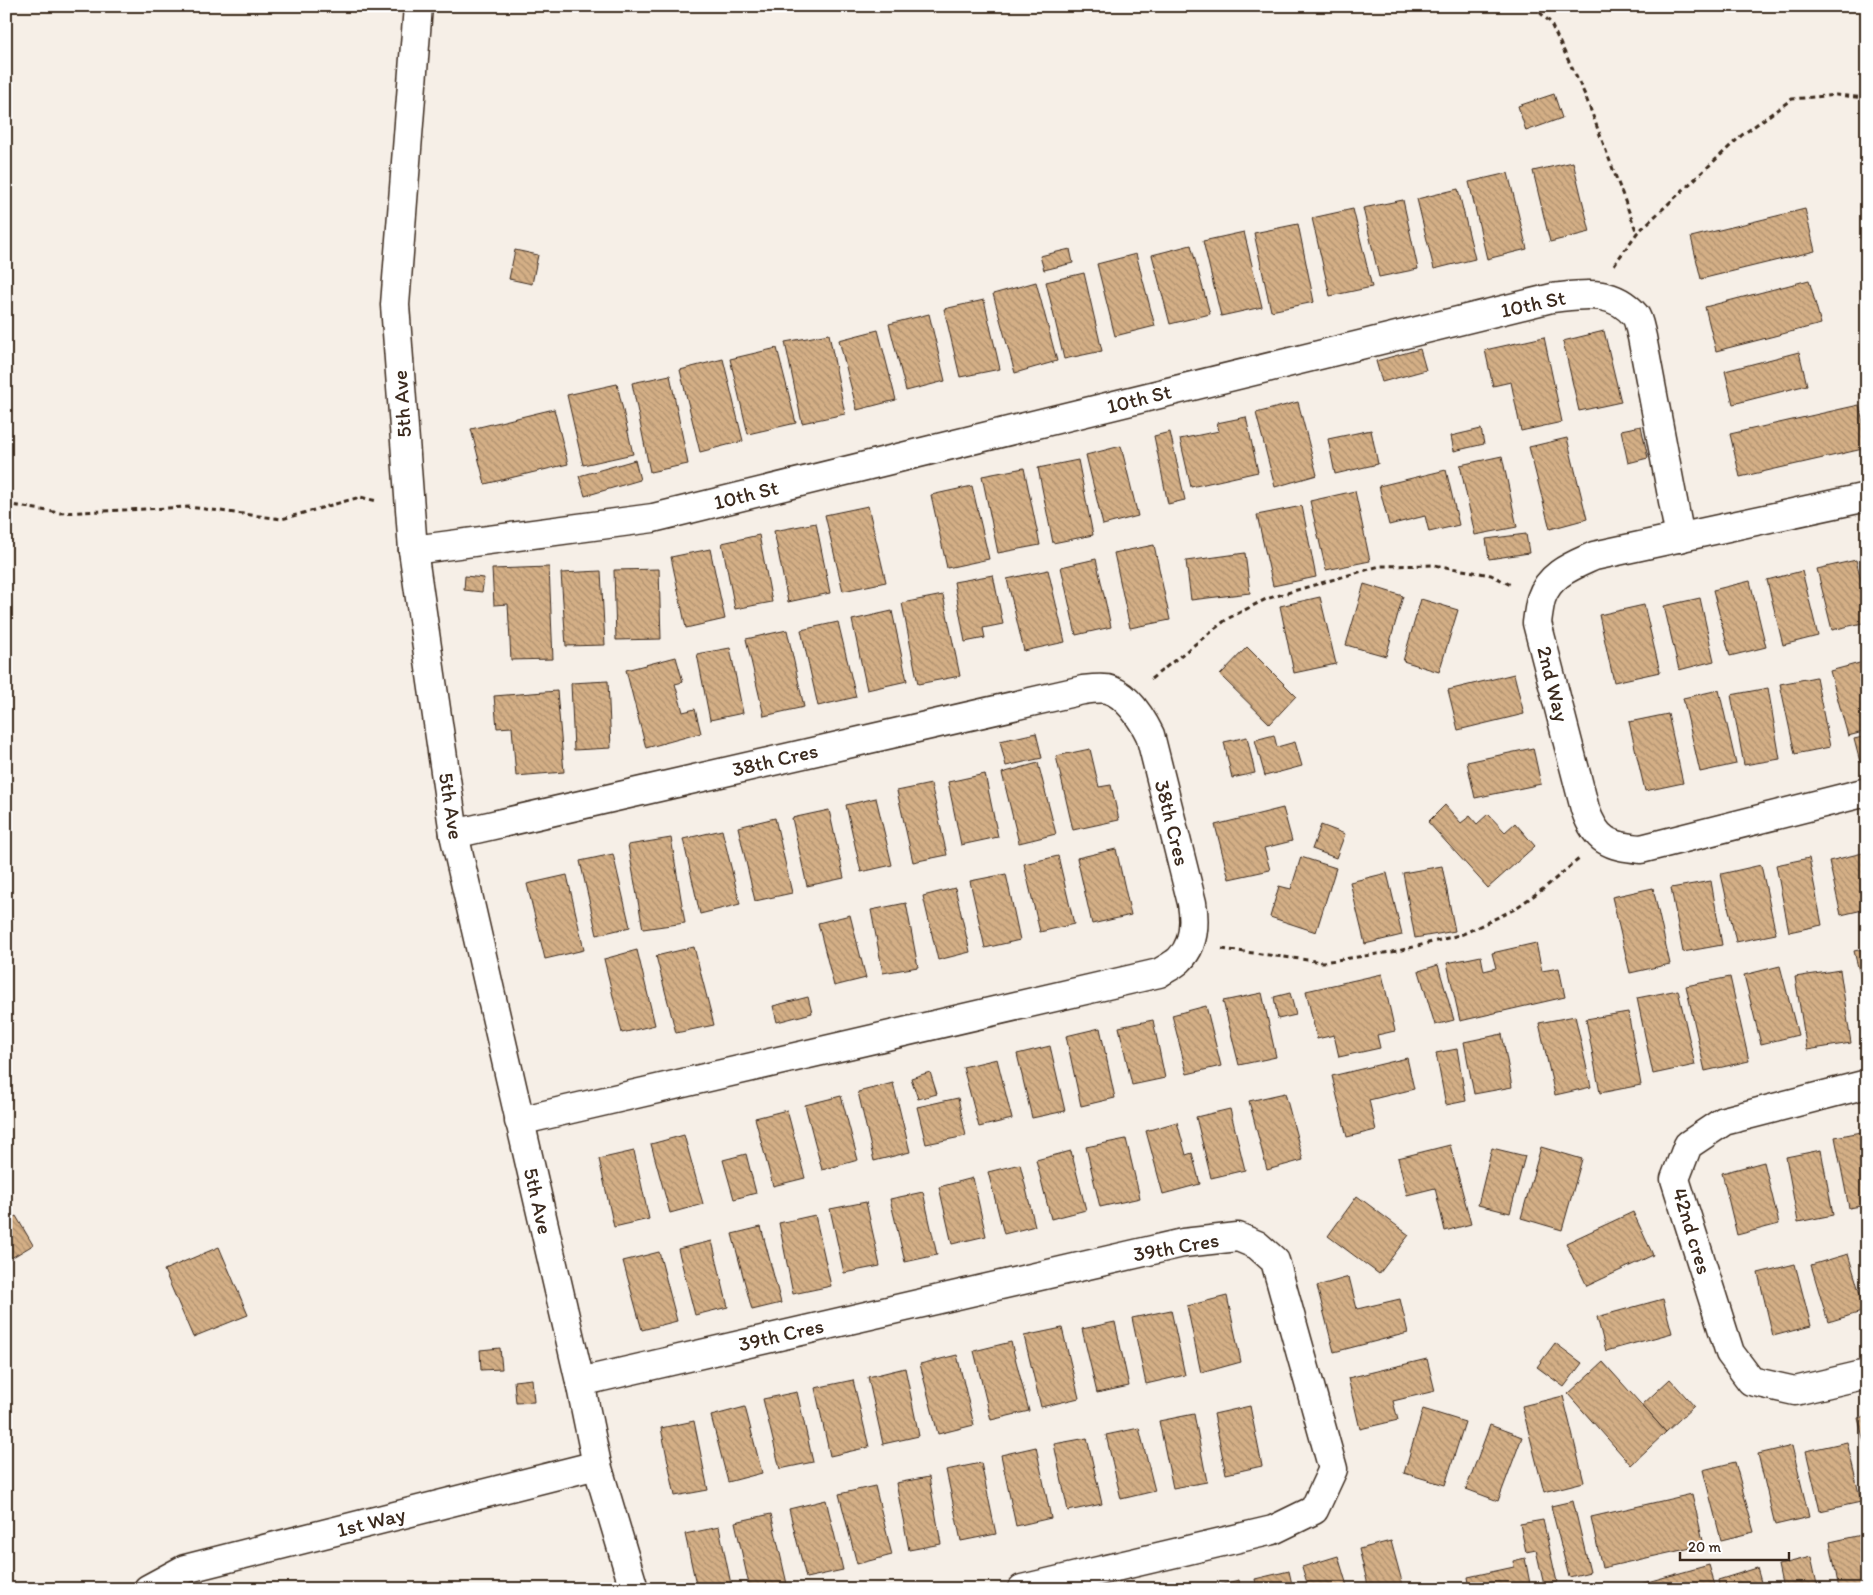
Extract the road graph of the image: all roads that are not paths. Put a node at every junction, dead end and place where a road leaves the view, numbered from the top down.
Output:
1 (418, 6) edge
2 (1867, 497) edge
3 (1680, 538) junction
4 (413, 550) junction
5 (1867, 792) edge
6 (454, 834) junction
7 (1867, 1084) edge
8 (519, 1121) junction
9 (1867, 1374) edge
10 (580, 1382) junction
11 (597, 1465) junction
12 (148, 1589) edge
13 (634, 1589) edge
14 (1022, 1589) edge

1 - 4 street, 5th Ave
2 - 3 street, 2nd Way
3 - 4 street, 10th St
3 - 5 street, 2nd Way
4 - 6 street, 5th Ave
6 - 8 street, 5th Ave
6 - 8 street, 38th Cres
7 - 9 street, 42nd cres
8 - 10 street, 5th Ave
10 - 11 street, 5th Ave
10 - 14 street, 39th Cres
11 - 12 street, 1st Way
11 - 13 street, 5th Ave

